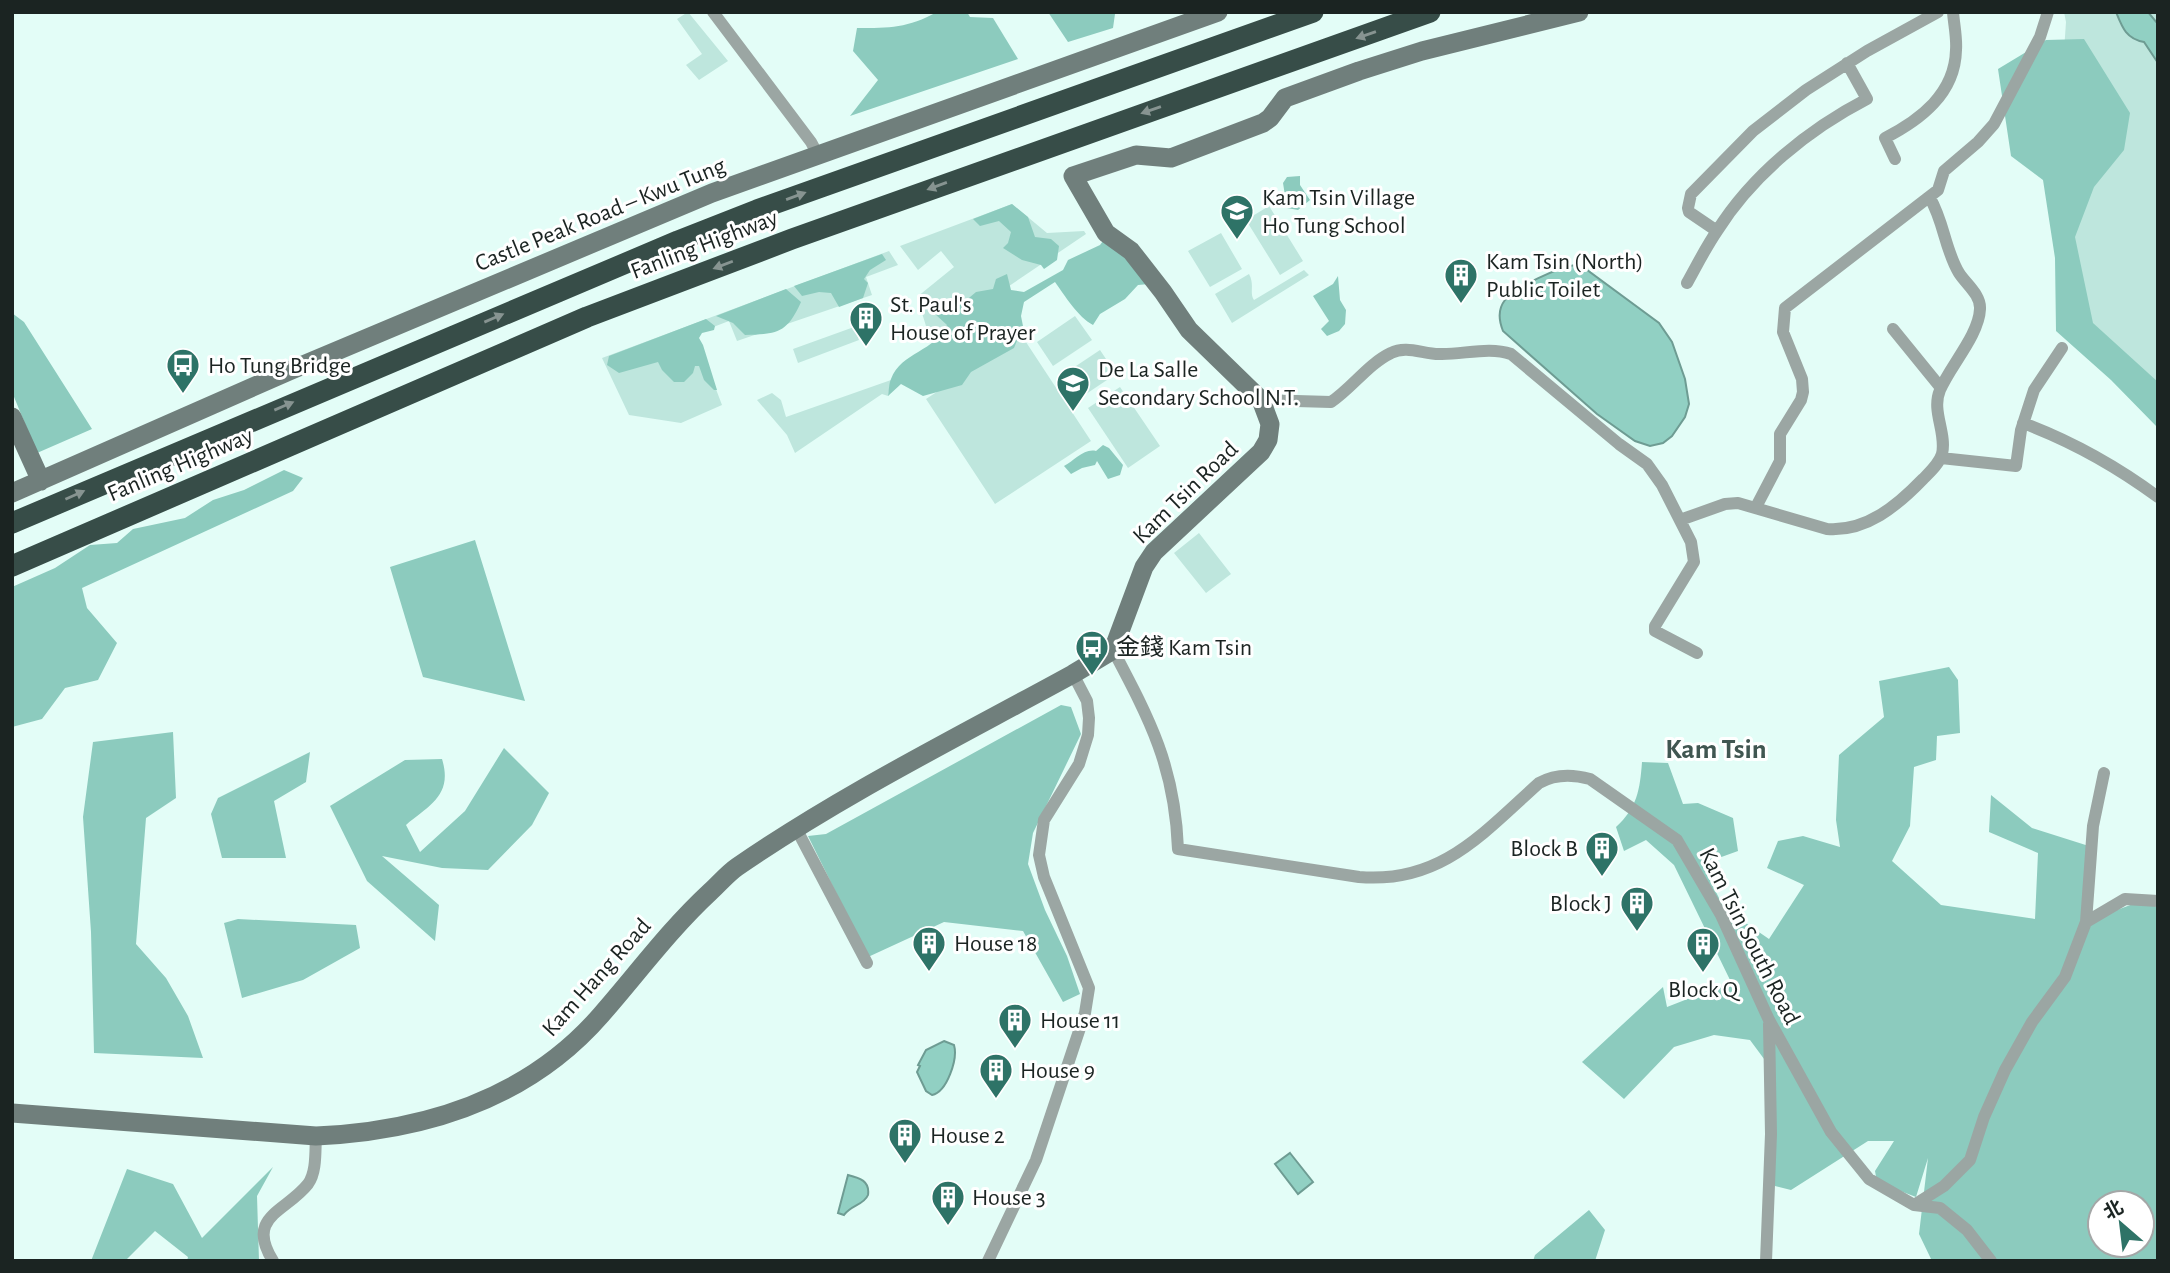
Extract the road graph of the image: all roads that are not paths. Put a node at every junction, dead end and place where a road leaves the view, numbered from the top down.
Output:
1 (713, 12) edge
2 (1218, 12) edge
3 (1314, 12) edge
4 (1430, 12) edge
5 (1579, 12) edge
6 (1938, 12) edge
7 (1953, 12) edge
8 (2048, 12) edge
9 (1847, 63) junction
10 (818, 155) junction
11 (1895, 159) dead end
12 (1930, 198) junction
13 (1717, 231) junction
14 (1687, 283) dead end
15 (1893, 329) dead end
16 (2062, 348) dead end
17 (1941, 388) junction
18 (1261, 400) junction
19 (12, 417) edge
20 (2023, 423) junction
21 (1941, 458) junction
22 (41, 481) junction
23 (12, 493) edge
24 (2158, 497) edge
25 (1756, 507) junction
26 (1680, 520) junction
27 (12, 523) edge
28 (12, 566) edge
29 (1113, 650) junction
30 (1697, 653) dead end
31 (1073, 674) junction
32 (2104, 773) dead end
33 (797, 830) junction
34 (2158, 901) edge
35 (2086, 922) junction
36 (867, 963) dead end
37 (1769, 1020) junction
38 (12, 1113) edge
39 (316, 1136) junction
40 (1914, 1205) junction
41 (273, 1261) edge
42 (988, 1261) edge
43 (1766, 1261) edge
44 (1991, 1261) edge

1 - 10 street
2 - 10 street, Castle Peak Road – Kwu Tung
27 -> 3 highway, Fanling Highway
4 -> 28 highway, Fanling Highway
5 - 18 street
6 - 9 street
7 - 11 street
8 - 12 street
9 - 13 street
9 - 13 street
10 - 22 street, Castle Peak Road – Kwu Tung
12 - 17 street
12 - 25 street
13 - 14 street
15 - 17 street
16 - 20 street
17 - 21 street
18 - 26 street
18 - 29 street, Kam Tsin Road
19 - 22 street
20 - 21 street
20 - 24 street
21 - 25 street
22 - 23 street, Castle Peak Road – Kwu Tung
25 - 26 street
26 - 30 street
29 - 31 street
29 - 37 street, Kam Tsin South Road
31 - 33 street, Kam Hang Road
31 - 42 street
32 - 35 street
33 - 36 street
33 - 39 street, Kam Hang Road
34 - 35 street
35 - 40 street
37 - 40 street, Kam Tsin South Road
37 - 43 street
38 - 39 street, Kam Hang Road
39 - 41 street
40 - 44 street, Kam Tsin South Road

